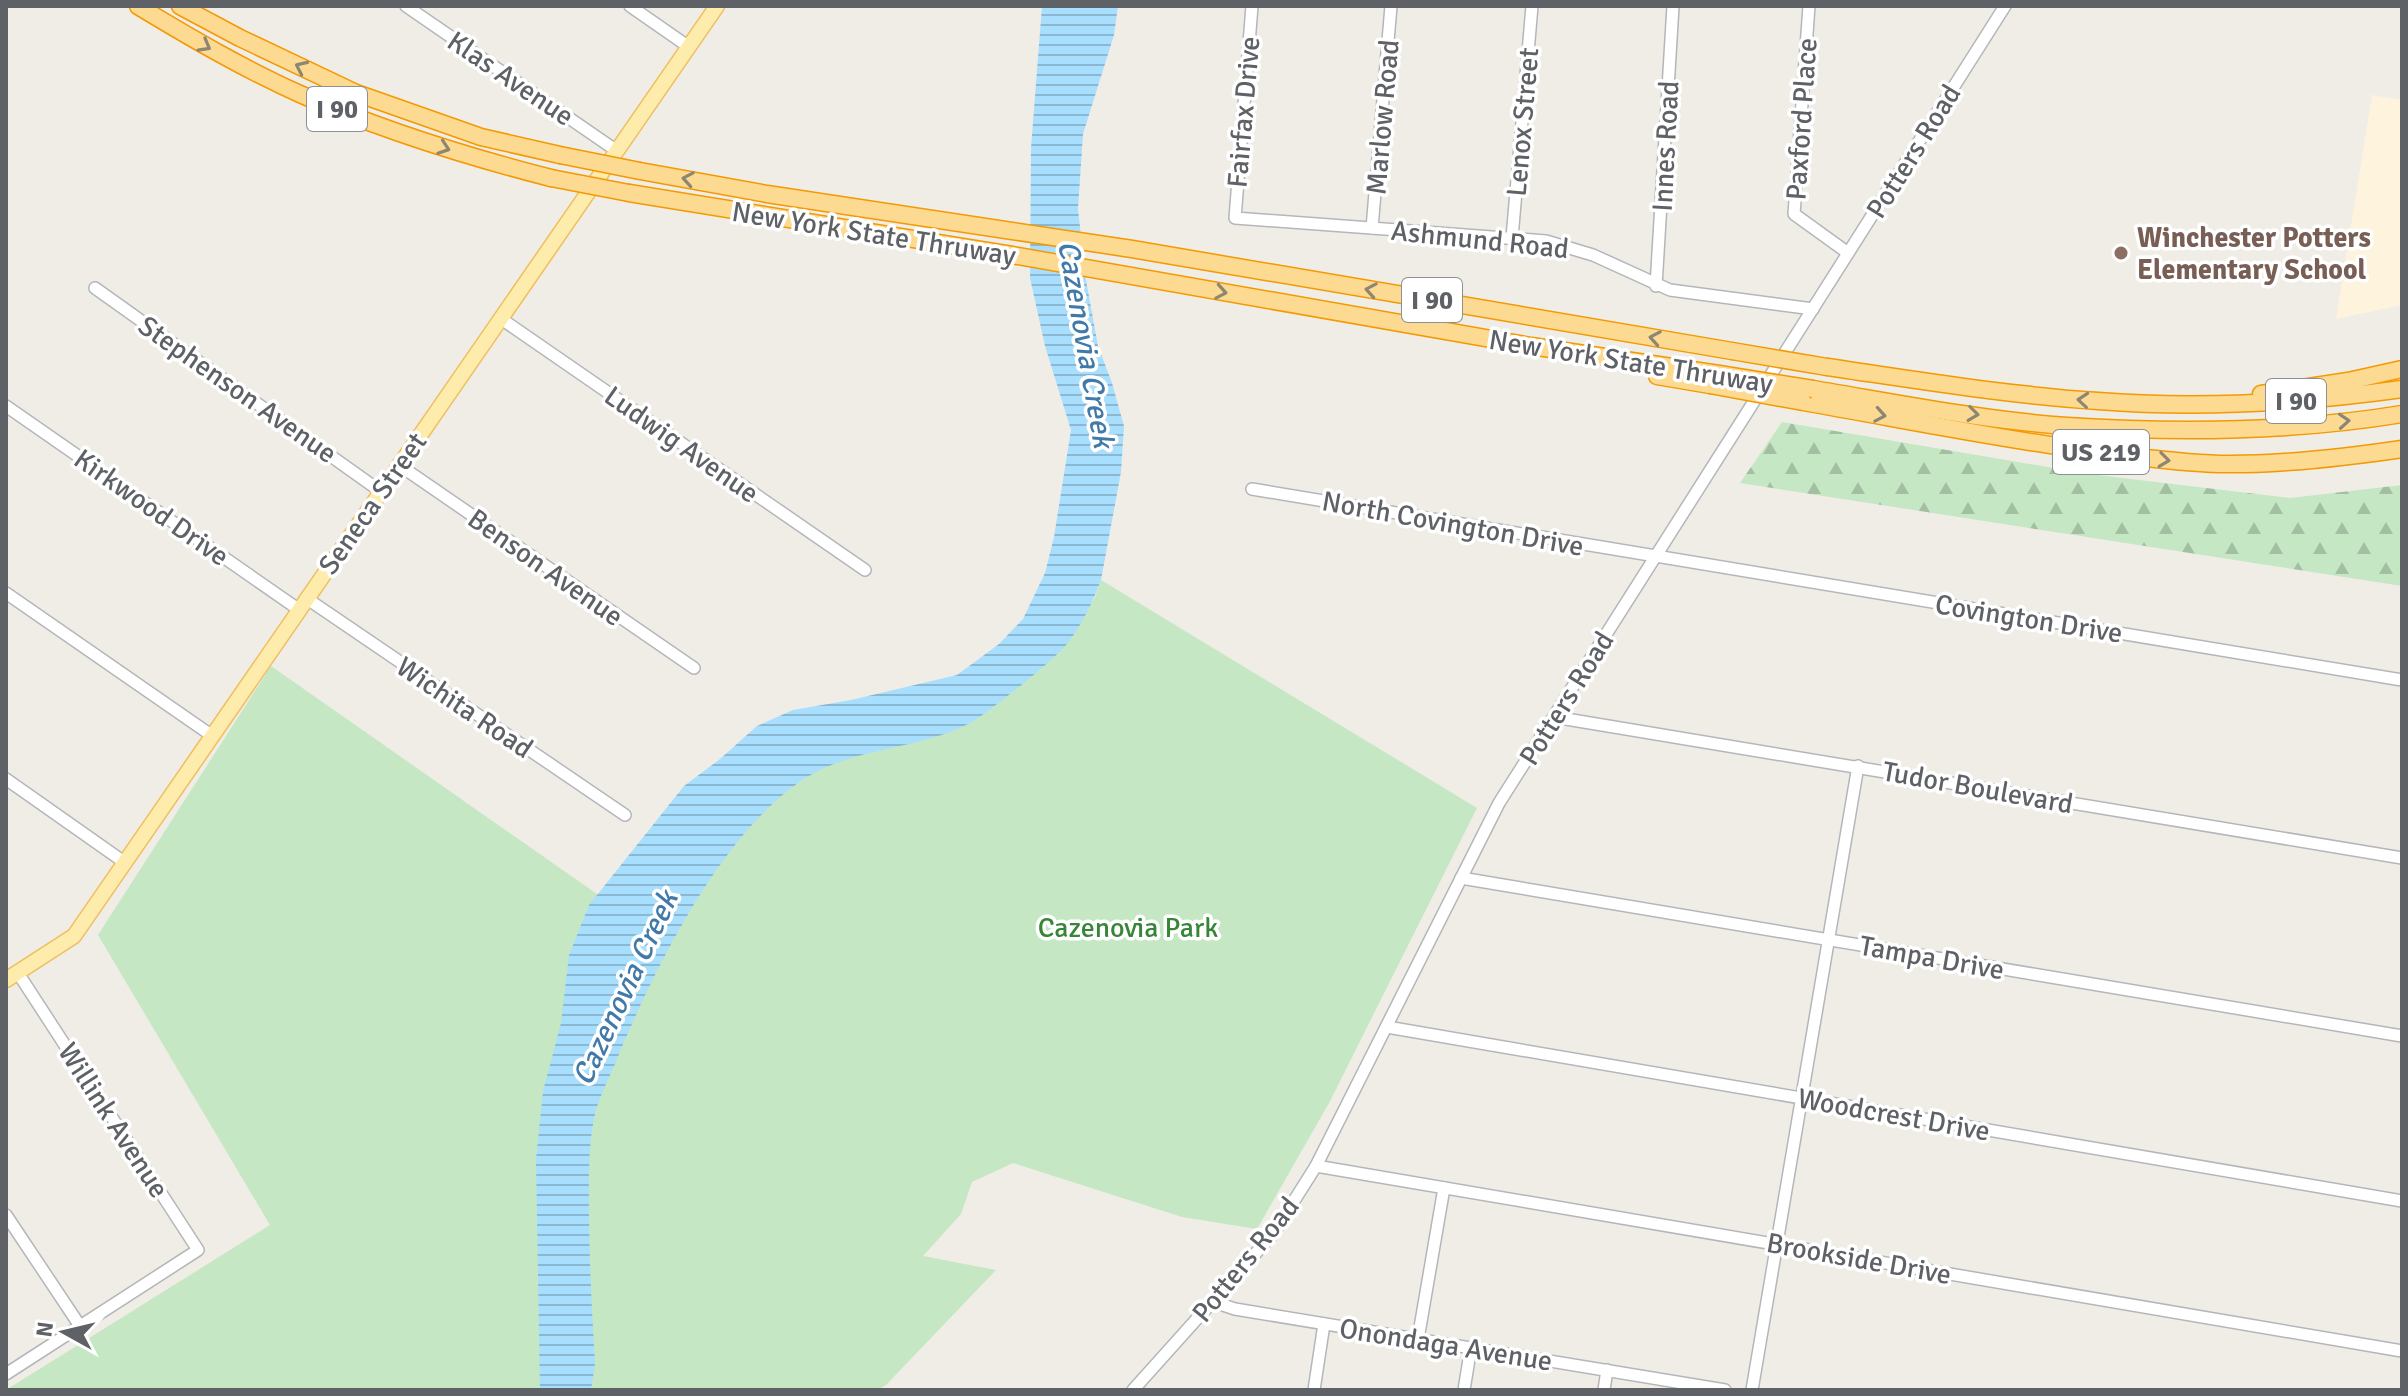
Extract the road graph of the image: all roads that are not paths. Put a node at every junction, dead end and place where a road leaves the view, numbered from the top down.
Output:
1 (138, 6) edge
2 (180, 6) edge
3 (406, 6) edge
4 (630, 6) edge
5 (717, 6) edge
6 (1252, 6) edge
7 (1391, 6) edge
8 (1532, 6) edge
9 (1673, 6) edge
10 (1809, 6) edge
11 (2005, 6) edge
12 (689, 47) junction
13 (617, 151) junction
14 (1235, 218) joint
15 (1372, 228) junction
16 (1512, 238) junction
17 (1848, 253) junction
18 (1656, 286) junction
19 (95, 288) dead end
20 (1813, 309) junction
21 (500, 318) junction
22 (1531, 346) joint
23 (2402, 369) edge
24 (2402, 389) edge
25 (1808, 395) junction
26 (2188, 405) junction
27 (6, 406) edge
28 (2402, 414) edge
29 (2402, 449) edge
30 (399, 465) junction
31 (1252, 489) dead end
32 (380, 491) junction
33 (1655, 557) junction
34 (865, 570) dead end
35 (6, 593) edge
36 (302, 603) junction
37 (694, 668) dead end
38 (2402, 680) edge
39 (1554, 717) junction
40 (211, 735) junction
41 (1858, 766) junction
42 (6, 779) edge
43 (625, 815) dead end
44 (2402, 858) edge
45 (124, 862) junction
46 (1461, 878) junction
47 (1829, 939) junction
48 (12, 976) edge
49 (1387, 1027) junction
50 (2402, 1036) edge
51 (1802, 1097) junction
52 (1316, 1166) junction
53 (1444, 1188) junction
54 (2402, 1201) edge
55 (6, 1215) edge
56 (1776, 1243) junction
57 (1214, 1302) junction
58 (1324, 1324) junction
59 (80, 1326) junction
60 (1418, 1339) junction
61 (1471, 1347) junction
62 (2402, 1351) edge
63 (1607, 1370) junction
64 (6, 1374) edge
65 (1133, 1390) edge
66 (1314, 1390) edge
67 (1464, 1390) edge
68 (1604, 1390) edge
69 (1725, 1390) edge
70 (1752, 1390) edge

1 -> 22 highway, New York State Thruway / I 90, bridge
26 -> 2 highway, New York State Thruway / I 90, bridge
3 - 13 street, Klas Avenue
4 - 12 street
5 - 12 main road, Seneca Street
6 - 14 street, Fairfax Drive
7 - 15 street, Marlow Road
8 - 16 street, Lenox Street
9 - 18 street, Innes Road
10 - 17 street, Paxford Place
11 - 17 street, Potters Road
12 - 13 main road, Seneca Street
13 - 21 main road, Seneca Street
14 - 15 street, Ashmund Road
15 - 16 street, Ashmund Road
16 - 18 street, Ashmund Road
17 - 20 street, Potters Road
18 - 20 street, Ashmund Road
19 - 32 street, Stephenson Avenue
20 - 33 street, Potters Road
21 - 30 main road, Seneca Street
21 - 34 street, Ludwig Avenue
22 - 25 highway, US 219, bridge
23 - 26 highway
24 - 26 highway, New York State Thruway / I 90
25 -> 28 highway, New York State Thruway / I 90
25 -> 29 highway, US 219
27 - 36 street, Kirkwood Drive
30 - 32 main road, Seneca Street
30 - 37 street, Benson Avenue
31 - 33 street, North Covington Drive
32 - 36 main road, Seneca Street
33 - 38 street, Covington Drive
33 - 39 street, Potters Road
35 - 40 street
36 - 40 main road, Seneca Street
36 - 43 street, Wichita Road
39 - 41 street, Tudor Boulevard
39 - 46 street, Potters Road
40 - 45 main road, Seneca Street
41 - 44 street, Tudor Boulevard
41 - 47 street
42 - 45 street
45 - 48 main road, Seneca Street
46 - 47 street, Tampa Drive
46 - 49 street, Potters Road
47 - 50 street, Tampa Drive
47 - 51 street
48 - 59 street, Willink Avenue
49 - 51 street, Woodcrest Drive
49 - 52 street, Potters Road
51 - 54 street, Woodcrest Drive
51 - 56 street
52 - 53 street, Brookside Drive
52 - 57 street, Potters Road
53 - 56 street, Brookside Drive
53 - 60 street
55 - 59 street
56 - 62 street, Brookside Drive
56 - 70 street
57 - 58 street, Onondaga Avenue
57 - 65 street, Potters Road
58 - 60 street, Onondaga Avenue
58 - 66 street
59 - 64 street
60 - 61 street, Onondaga Avenue
61 - 63 street, Onondaga Avenue
61 - 67 street
63 - 68 street
63 - 69 street, Onondaga Avenue

